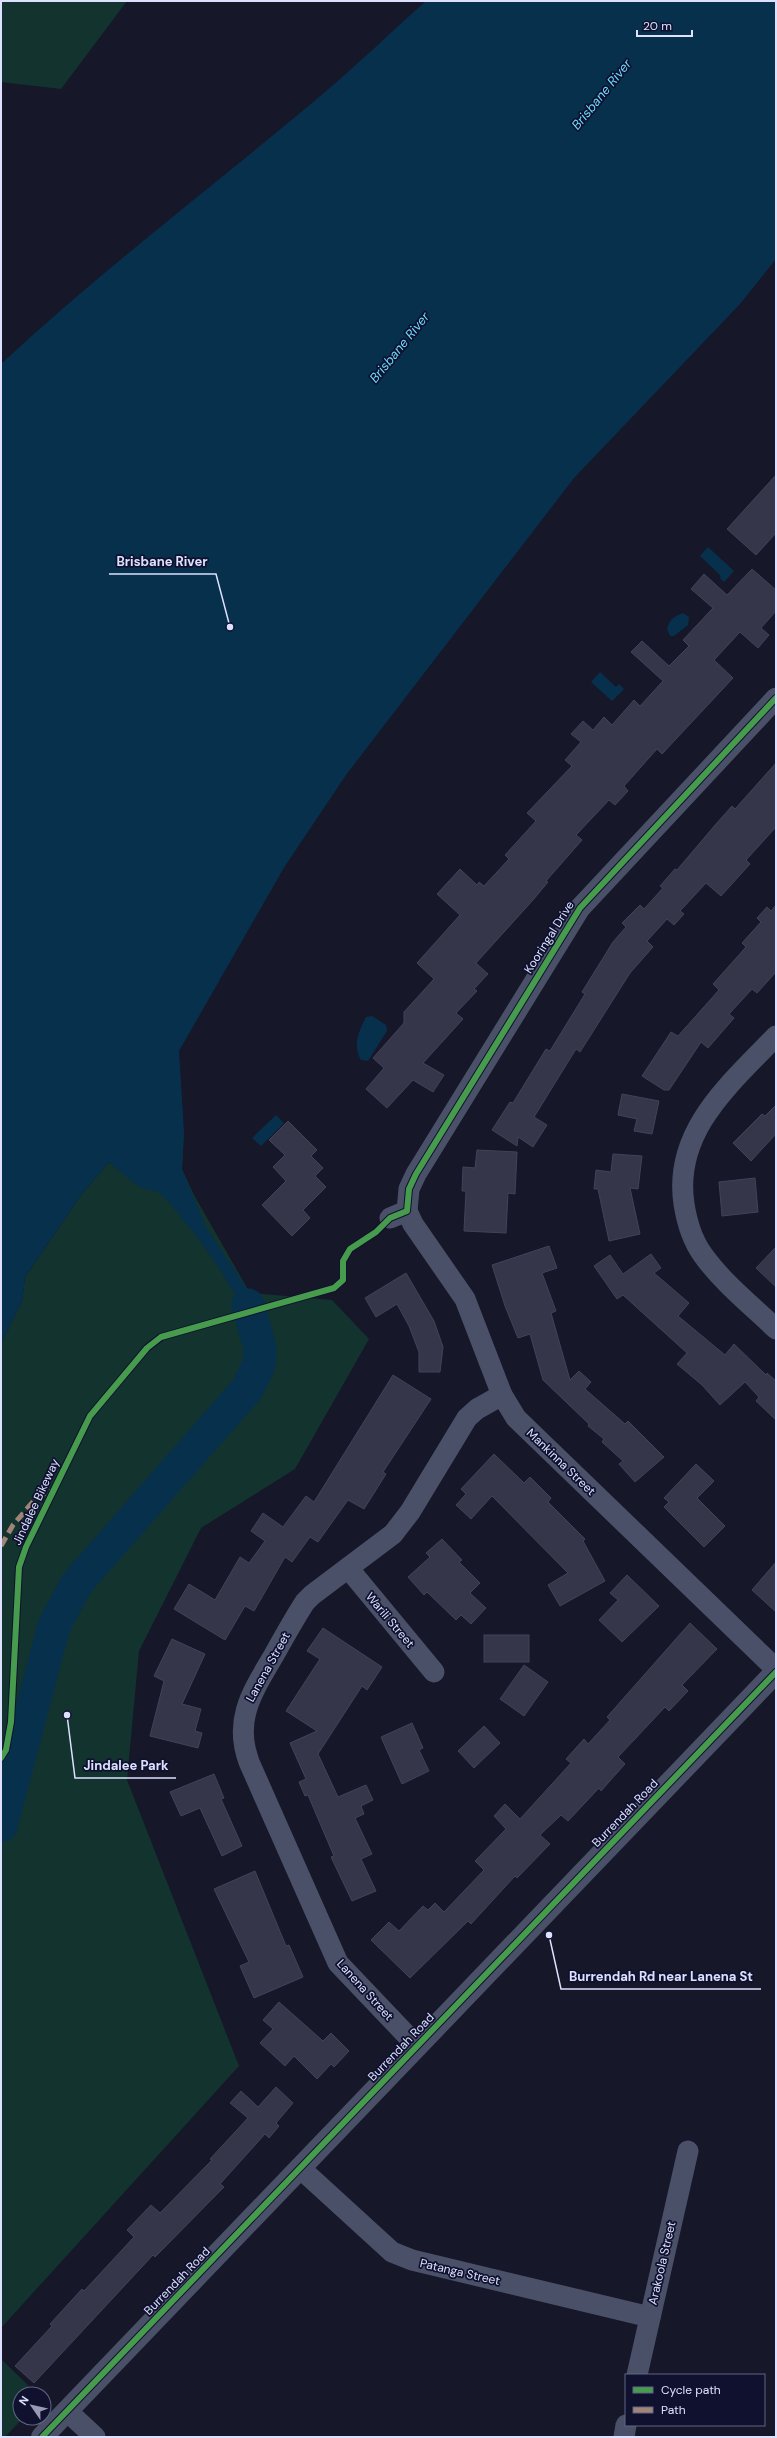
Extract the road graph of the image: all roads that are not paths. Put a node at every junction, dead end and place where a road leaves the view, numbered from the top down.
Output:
1 (776, 698) edge
2 (776, 1036) edge
3 (399, 1214) joint
4 (776, 1329) edge
5 (502, 1395) junction
6 (348, 1568) junction
7 (776, 1668) edge
8 (434, 1672) dead end
9 (776, 1672) edge
10 (417, 2046) junction
11 (688, 2151) dead end
12 (300, 2168) junction
13 (650, 2317) junction
14 (637, 2374) edge
15 (67, 2411) junction
16 (626, 2426) edge
17 (42, 2437) edge
18 (95, 2437) edge
19 (624, 2437) edge

1 - 3 street, Kooringal Drive
2 - 4 street
3 - 5 street, Mankinna Street
5 - 6 street, Lanena Street
5 - 7 street, Mankinna Street
6 - 8 street, Warili Street
6 - 10 street, Lanena Street
9 - 10 street, Burrendah Road
10 - 12 street, Burrendah Road
11 - 13 street, Arakoola Street
12 - 13 street, Patanga Street
12 - 15 street, Burrendah Road
13 - 14 street, Arakoola Street
15 - 17 street, Burrendah Road
15 - 18 street
16 - 19 street

